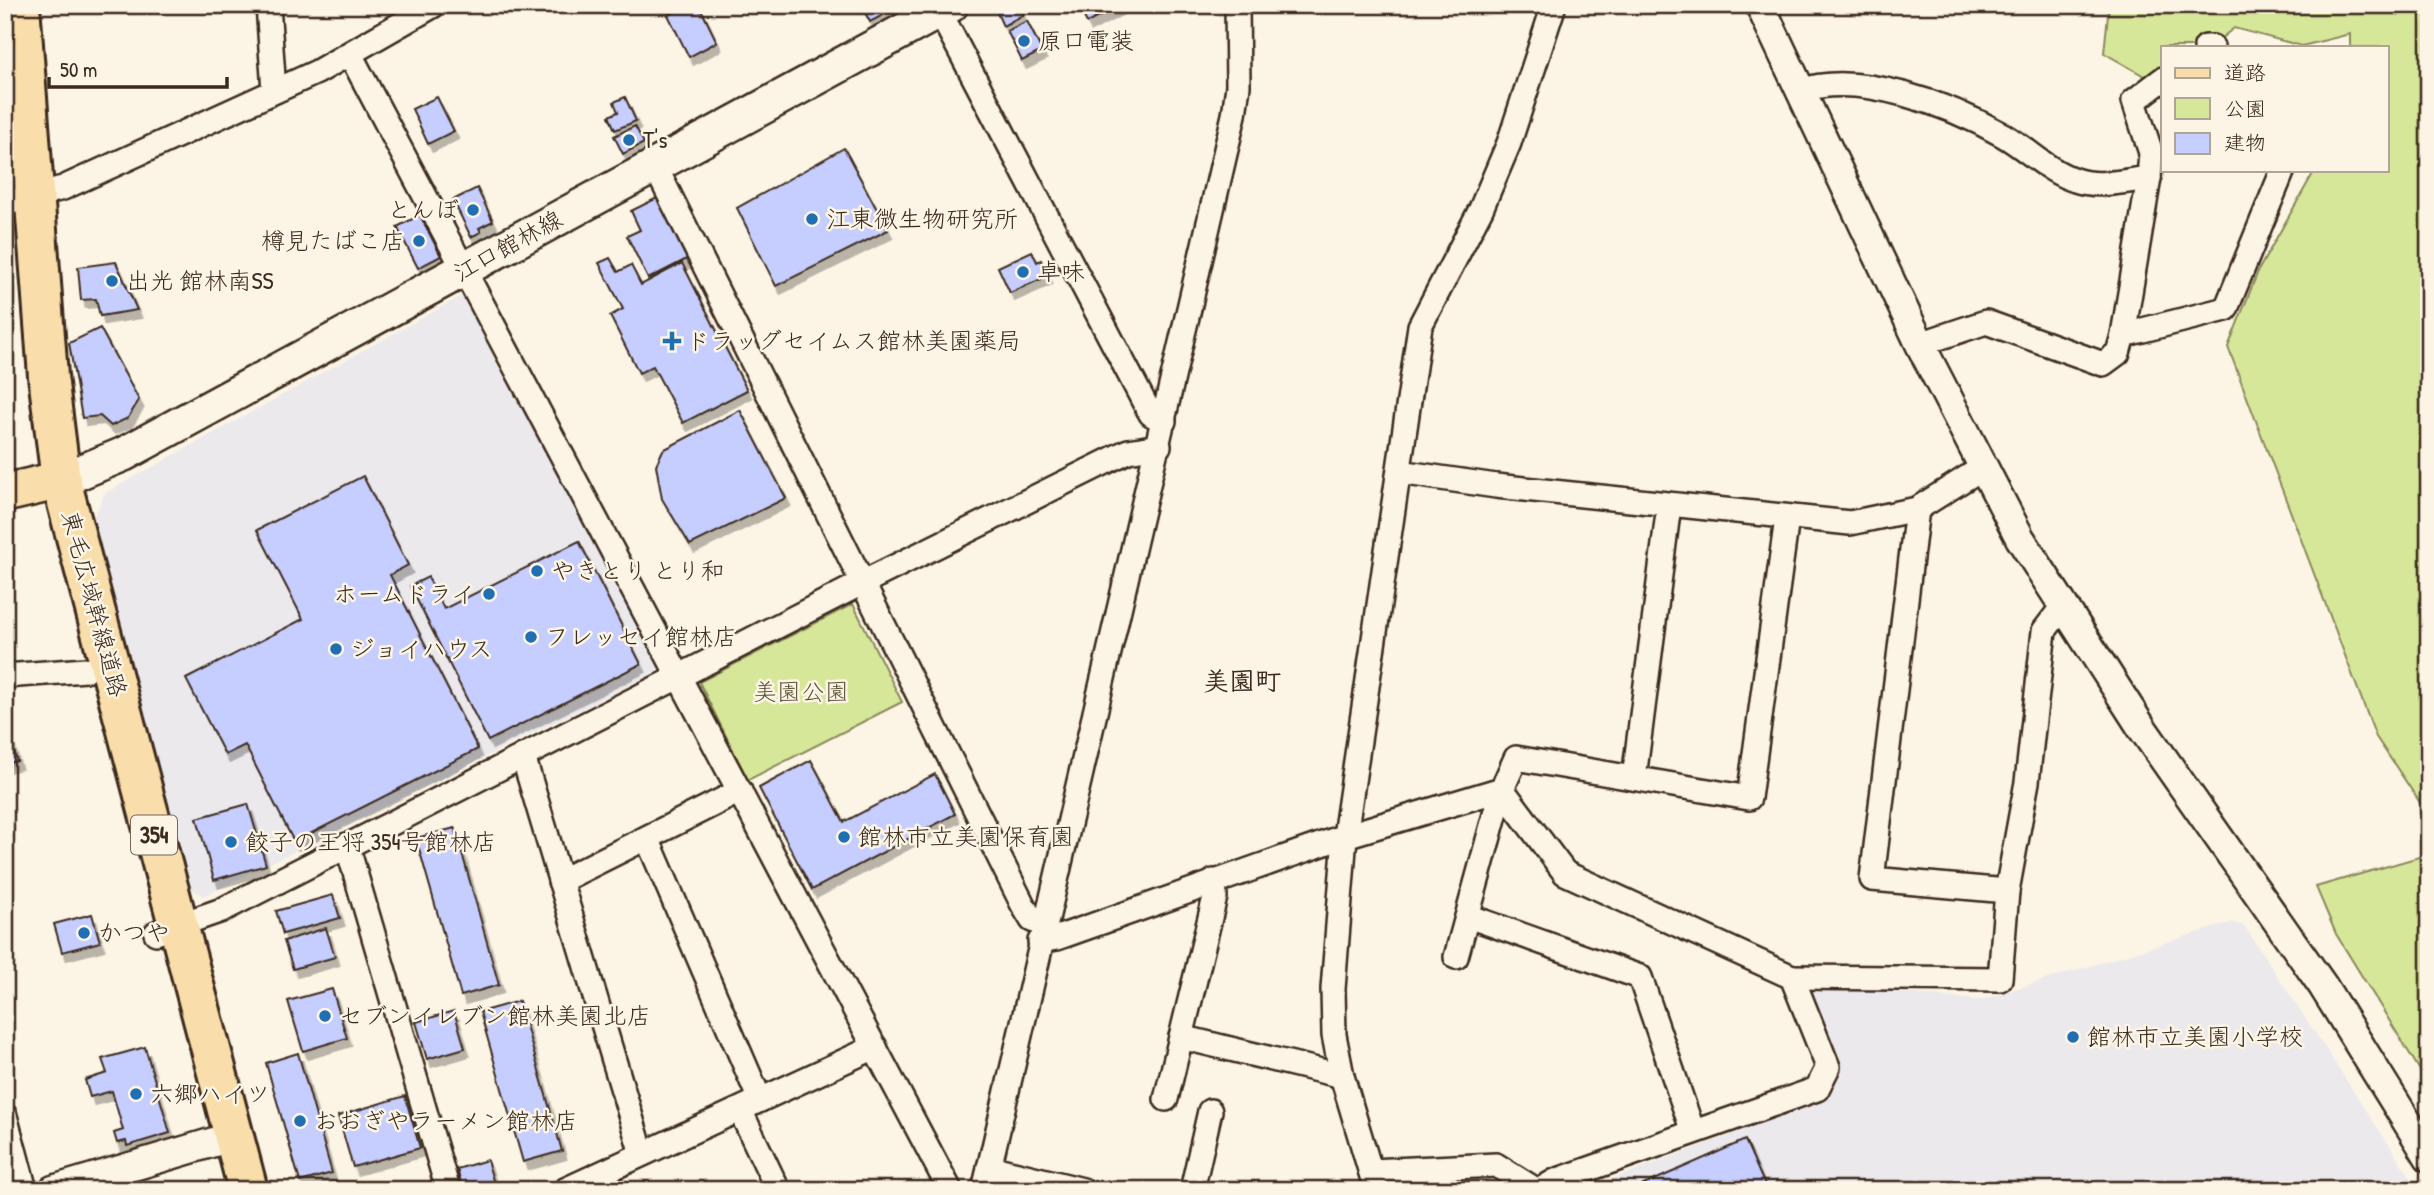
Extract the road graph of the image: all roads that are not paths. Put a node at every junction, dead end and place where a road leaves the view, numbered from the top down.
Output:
1 (20, 5) edge
2 (268, 5) edge
3 (434, 5) edge
4 (1237, 5) edge
5 (1554, 5) edge
6 (1760, 5) edge
7 (942, 7) edge
8 (349, 54) junction
9 (2161, 81) edge
10 (274, 91) junction
11 (1800, 91) junction
12 (655, 166) junction
13 (2282, 172) edge
14 (2149, 178) junction
15 (13, 195) edge
16 (465, 269) junction
17 (2123, 335) junction
18 (1920, 344) junction
19 (1164, 421) junction
20 (1159, 446) junction
21 (1982, 468) junction
22 (1399, 472) junction
23 (35, 487) edge
24 (1670, 505) junction
25 (1917, 509) junction
26 (1787, 518) junction
27 (862, 583) junction
28 (2063, 606) junction
29 (86, 670) junction
30 (5, 676) edge
31 (679, 677) junction
32 (523, 756) junction
33 (1634, 778) junction
34 (1502, 789) junction
35 (740, 791) junction
36 (1345, 836) junction
37 (647, 838) junction
38 (347, 845) junction
39 (560, 881) junction
40 (1214, 881) junction
41 (2007, 891) junction
42 (1468, 916) junction
43 (167, 930) junction
44 (1042, 933) junction
45 (1456, 957) dead end
46 (1792, 977) junction
47 (1181, 1037) junction
48 (875, 1047) junction
49 (1342, 1076) junction
50 (1166, 1099) dead end
51 (750, 1105) junction
52 (1210, 1111) dead end
53 (5, 1116) edge
54 (1693, 1132) junction
55 (223, 1140) junction
56 (642, 1154) junction
57 (2429, 1157) edge
58 (989, 1167) junction
59 (1373, 1180) edge
60 (25, 1190) edge
61 (53, 1190) edge
62 (223, 1190) edge
63 (248, 1190) edge
64 (447, 1190) edge
65 (565, 1190) edge
66 (778, 1190) edge
67 (950, 1190) edge
68 (984, 1190) edge
69 (1083, 1190) edge
70 (1192, 1190) edge
71 (1538, 1190) edge

1 - 15 highway, 東毛広域幹線道路 / 354
2 - 10 street
3 - 8 street
4 - 19 street
5 - 22 street
6 - 11 street
7 - 12 main road, 江口館林線
7 - 19 street
8 - 10 street
8 - 16 street
9 - 14 street
10 - 15 street
11 - 14 street
11 - 18 street
12 - 16 main road, 江口館林線
12 - 27 street
13 - 17 street
14 - 17 street
15 - 23 highway, 東毛広域幹線道路 / 354
16 - 23 main road, 江口館林線
16 - 31 street
17 - 18 street
18 - 21 street
19 - 20 street
20 - 27 street
20 - 44 street
21 - 25 street
21 - 28 street
22 - 24 street
22 - 36 street
23 - 29 highway, 東毛広域幹線道路 / 354
23 - 43 highway, 東毛広域幹線道路 / 354
24 - 26 street
24 - 33 street
25 - 26 street
25 - 41 street
26 - 33 street
27 - 31 street
27 - 44 street
28 - 41 street
28 - 57 street
29 - 30 street
29 - 43 highway, 東毛広域幹線道路 / 354
31 - 32 street
31 - 35 street
32 - 38 street
32 - 39 street
33 - 34 street
34 - 36 street
34 - 42 street
34 - 46 street
35 - 37 street
35 - 48 street
36 - 40 street
36 - 49 street
37 - 39 street
37 - 51 street
38 - 43 street
38 - 64 street
39 - 56 street
40 - 44 street
40 - 47 street
41 - 46 street
42 - 45 street
42 - 54 street
43 - 55 highway, 東毛広域幹線道路 / 354
44 - 58 street
46 - 54 street
47 - 49 street
47 - 50 street
48 - 51 street
48 - 67 street
49 - 59 street
51 - 56 street
51 - 66 street
52 - 70 street
53 - 60 street
54 - 71 street
55 - 61 street
55 - 62 highway, 東毛広域幹線道路 / 354
55 - 63 highway, 東毛広域幹線道路 / 354
56 - 65 street
58 - 68 street
58 - 69 street
59 - 71 street

